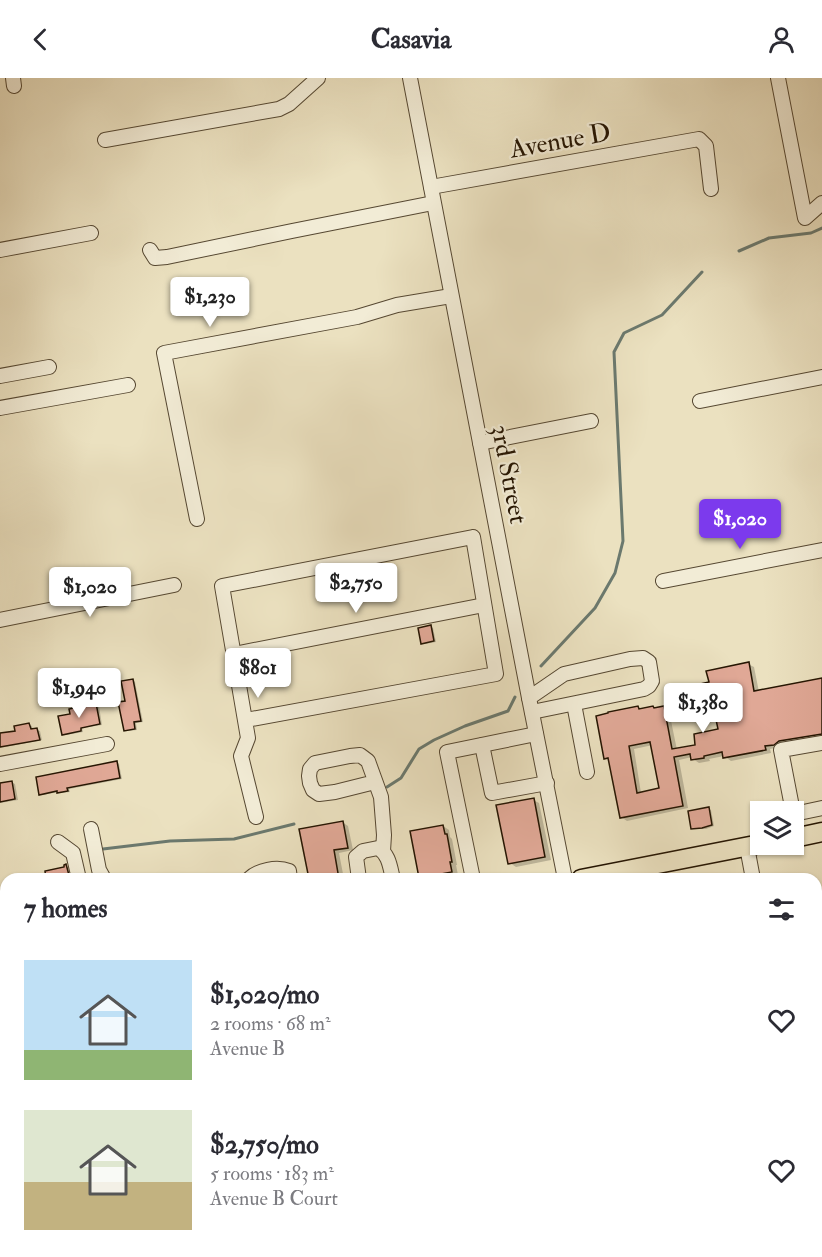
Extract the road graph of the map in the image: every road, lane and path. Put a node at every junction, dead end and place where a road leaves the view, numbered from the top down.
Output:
1 (318, 78) edge
2 (410, 78) edge
3 (778, 78) edge
4 (105, 140) dead end
5 (430, 187) junction
6 (711, 189) dead end
7 (434, 203) junction
8 (822, 203) edge
9 (91, 233) dead end
10 (0, 250) edge
11 (150, 250) dead end
12 (451, 296) junction
13 (49, 367) dead end
14 (0, 376) edge
15 (822, 377) edge
16 (128, 385) dead end
17 (700, 401) dead end
18 (0, 408) edge
19 (591, 421) dead end
20 (480, 443) junction
21 (197, 519) dead end
22 (822, 550) edge
23 (663, 581) dead end
24 (174, 585) dead end
25 (485, 611) junction
26 (512, 613) junction
27 (0, 620) edge
28 (234, 654) junction
29 (574, 704) junction
30 (530, 705) junction
31 (246, 720) junction
32 (536, 734) junction
33 (822, 742) edge
34 (107, 744) dead end
35 (482, 745) junction
36 (0, 764) edge
37 (586, 772) dead end
38 (375, 782) junction
39 (546, 783) junction
40 (791, 801) edge
41 (822, 808) edge
42 (804, 812) edge
43 (256, 817) dead end
44 (90, 829) dead end
45 (822, 832) edge
46 (804, 836) edge
47 (58, 842) dead end
48 (750, 847) edge
49 (383, 851) junction
50 (754, 855) edge
51 (78, 873) edge
52 (101, 873) edge
53 (258, 873) edge
54 (289, 873) edge
55 (358, 873) edge
56 (392, 873) edge
57 (472, 873) edge
58 (564, 873) edge
59 (638, 873) edge
60 (753, 873) edge

1 - 4 street
2 - 5 street, 3rd Street
3 - 8 street
5 - 6 street, Avenue D
5 - 7 street, 3rd Street
7 - 11 street
7 - 12 street, 3rd Street
9 - 10 street
12 - 20 street, 3rd Street
12 - 21 street
13 - 14 street
15 - 17 street
16 - 18 street
19 - 20 street
20 - 26 street, 3rd Street
22 - 23 street
24 - 27 street
25 - 26 street
25 - 28 street
25 - 28 street
25 - 31 street
26 - 30 street, 3rd Street
28 - 31 street
29 - 30 street
29 - 30 street
29 - 37 street
30 - 32 street, 3rd Street
31 - 43 street
32 - 35 street
32 - 39 street, 3rd Street
33 - 40 street
34 - 36 street
35 - 39 street
35 - 57 street
38 - 38 street
38 - 49 street
39 - 58 street, 3rd Street
41 - 42 street
44 - 52 street
45 - 46 main road
47 - 51 street
48 - 59 main road
49 - 55 street
49 - 56 street
50 - 60 street
53 - 54 street

